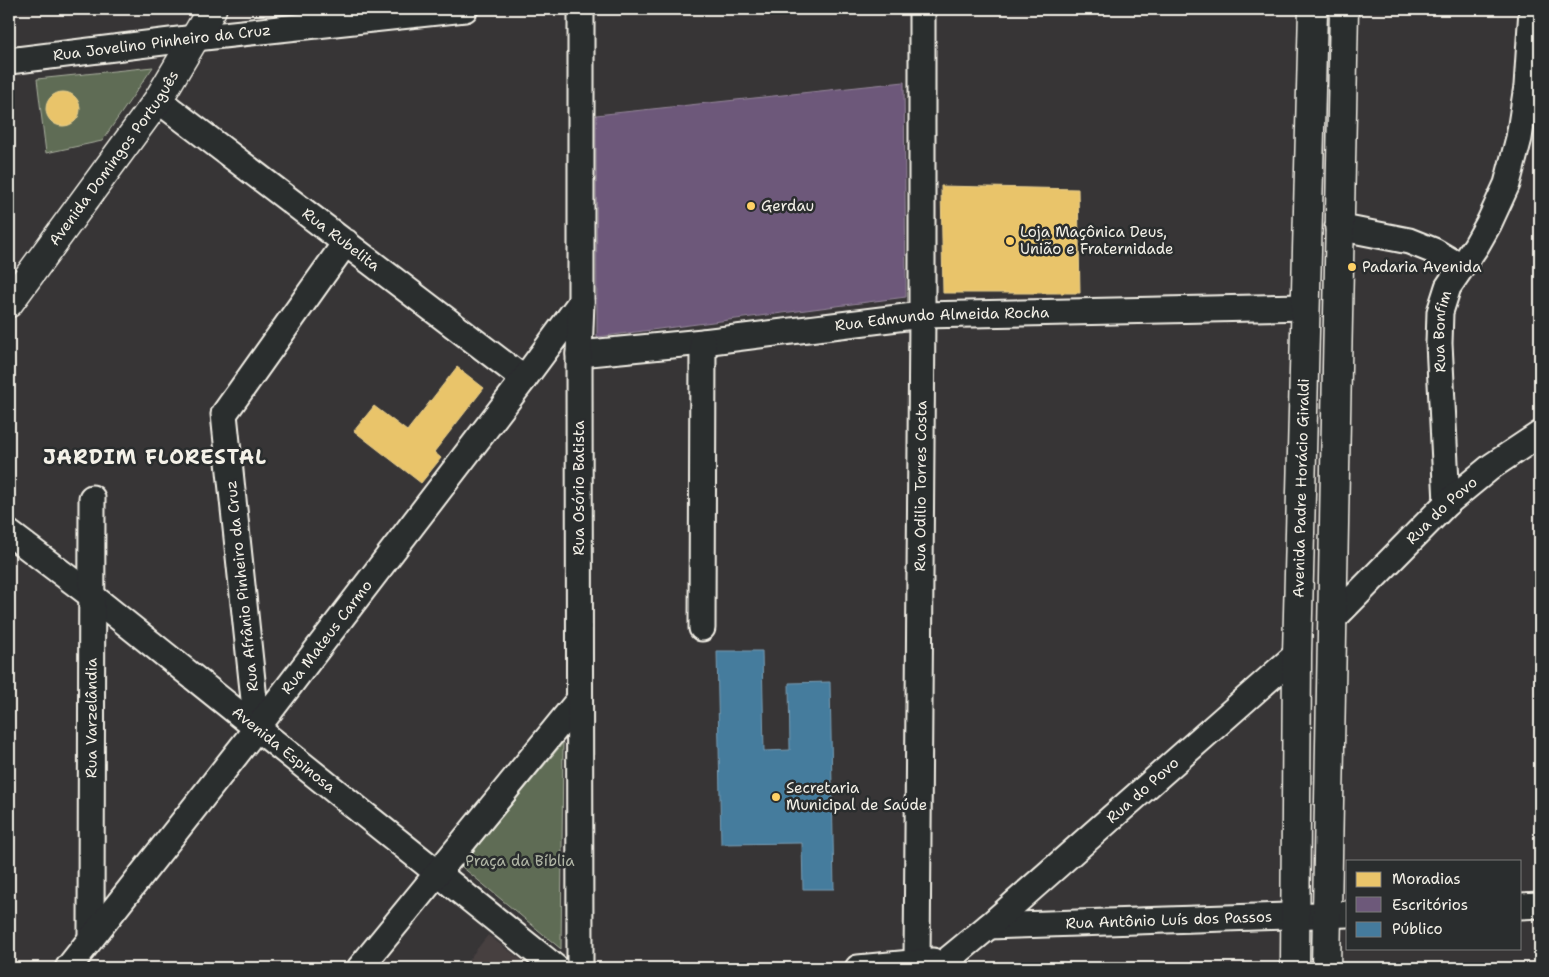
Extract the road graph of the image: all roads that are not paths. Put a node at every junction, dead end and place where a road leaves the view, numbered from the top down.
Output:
1 (212, 9) edge
2 (464, 9) edge
3 (581, 9) edge
4 (922, 9) edge
5 (1313, 9) edge
6 (1344, 9) edge
7 (1532, 9) edge
8 (195, 38) junction
9 (9, 61) edge
10 (1534, 86) edge
11 (158, 100) junction
12 (1338, 227) junction
13 (346, 242) junction
14 (1461, 267) junction
15 (581, 302) junction
16 (9, 303) edge
17 (1306, 308) junction
18 (922, 314) junction
19 (703, 342) junction
20 (579, 354) junction
21 (524, 379) junction
22 (1540, 434) edge
23 (92, 498) dead end
24 (1447, 503) junction
25 (9, 533) edge
26 (92, 596) junction
27 (1332, 620) junction
28 (702, 628) dead end
29 (1297, 654) junction
30 (579, 700) junction
31 (257, 728) junction
32 (437, 873) junction
33 (1540, 905) edge
34 (1522, 906) edge
35 (1337, 915) edge
36 (1295, 917) junction
37 (989, 926) junction
38 (91, 937) junction
39 (935, 963) edge
40 (68, 968) edge
41 (360, 968) edge
42 (556, 968) edge
43 (580, 968) edge
44 (858, 968) edge
45 (1295, 968) edge
46 (1326, 968) edge

1 - 8 street, Avenida Domingos Português
2 - 8 street, Rua Jovelino Pinheiro da Cruz
3 - 15 street, Rua Osório Batista
4 - 18 street, Rua Odilio Torres Costa
5 - 17 street, Avenida Padre Horácio Giraldi
6 - 12 street, Avenida Padre Horácio Giraldi
7 - 10 street, Rua Bonfim
8 - 9 street, Rua Jovelino Pinheiro da Cruz
8 - 11 street, Avenida Domingos Português
10 - 14 street, Rua Bonfim
11 - 13 street, Rua Rubelita
11 - 16 street, Avenida Domingos Português
12 - 14 street
12 - 27 street, Avenida Padre Horácio Giraldi
13 - 21 street, Rua Rubelita
13 - 31 street, Rua Afrânio Pinheiro da Cruz
14 - 24 street, Rua Bonfim
15 - 20 street, Rua Osório Batista
15 - 21 street, Rua Mateus Carmo
17 - 18 street, Rua Edmundo Almeida Rocha
17 - 29 street, Avenida Padre Horácio Giraldi
18 - 19 street, Rua Edmundo Almeida Rocha
18 - 39 street, Rua Odilio Torres Costa
19 - 20 street, Rua Edmundo Almeida Rocha
19 - 28 street
20 - 30 street, Rua Osório Batista
21 - 31 street, Rua Mateus Carmo
22 - 24 street, Rua do Povo
23 - 26 street, Rua Varzelândia
24 - 27 street, Rua do Povo
25 - 26 street, Avenida Espinosa
26 - 31 street, Avenida Espinosa
26 - 38 street, Rua Varzelândia
27 - 35 street, Avenida Padre Horácio Giraldi
29 - 36 street, Avenida Padre Horácio Giraldi
29 - 37 street, Rua do Povo
30 - 32 street
30 - 43 street, Rua Osório Batista
31 - 32 street, Avenida Espinosa
31 - 38 street, Rua Mateus Carmo
32 - 41 street
32 - 42 street, Avenida Espinosa
33 - 34 street
35 - 36 street, Rua Antônio Luís dos Passos
35 - 46 street, Avenida Padre Horácio Giraldi
36 - 37 street, Rua Antônio Luís dos Passos
36 - 45 street, Avenida Padre Horácio Giraldi
37 - 39 street, Rua do Povo
38 - 40 street, Rua Mateus Carmo
39 - 44 street

